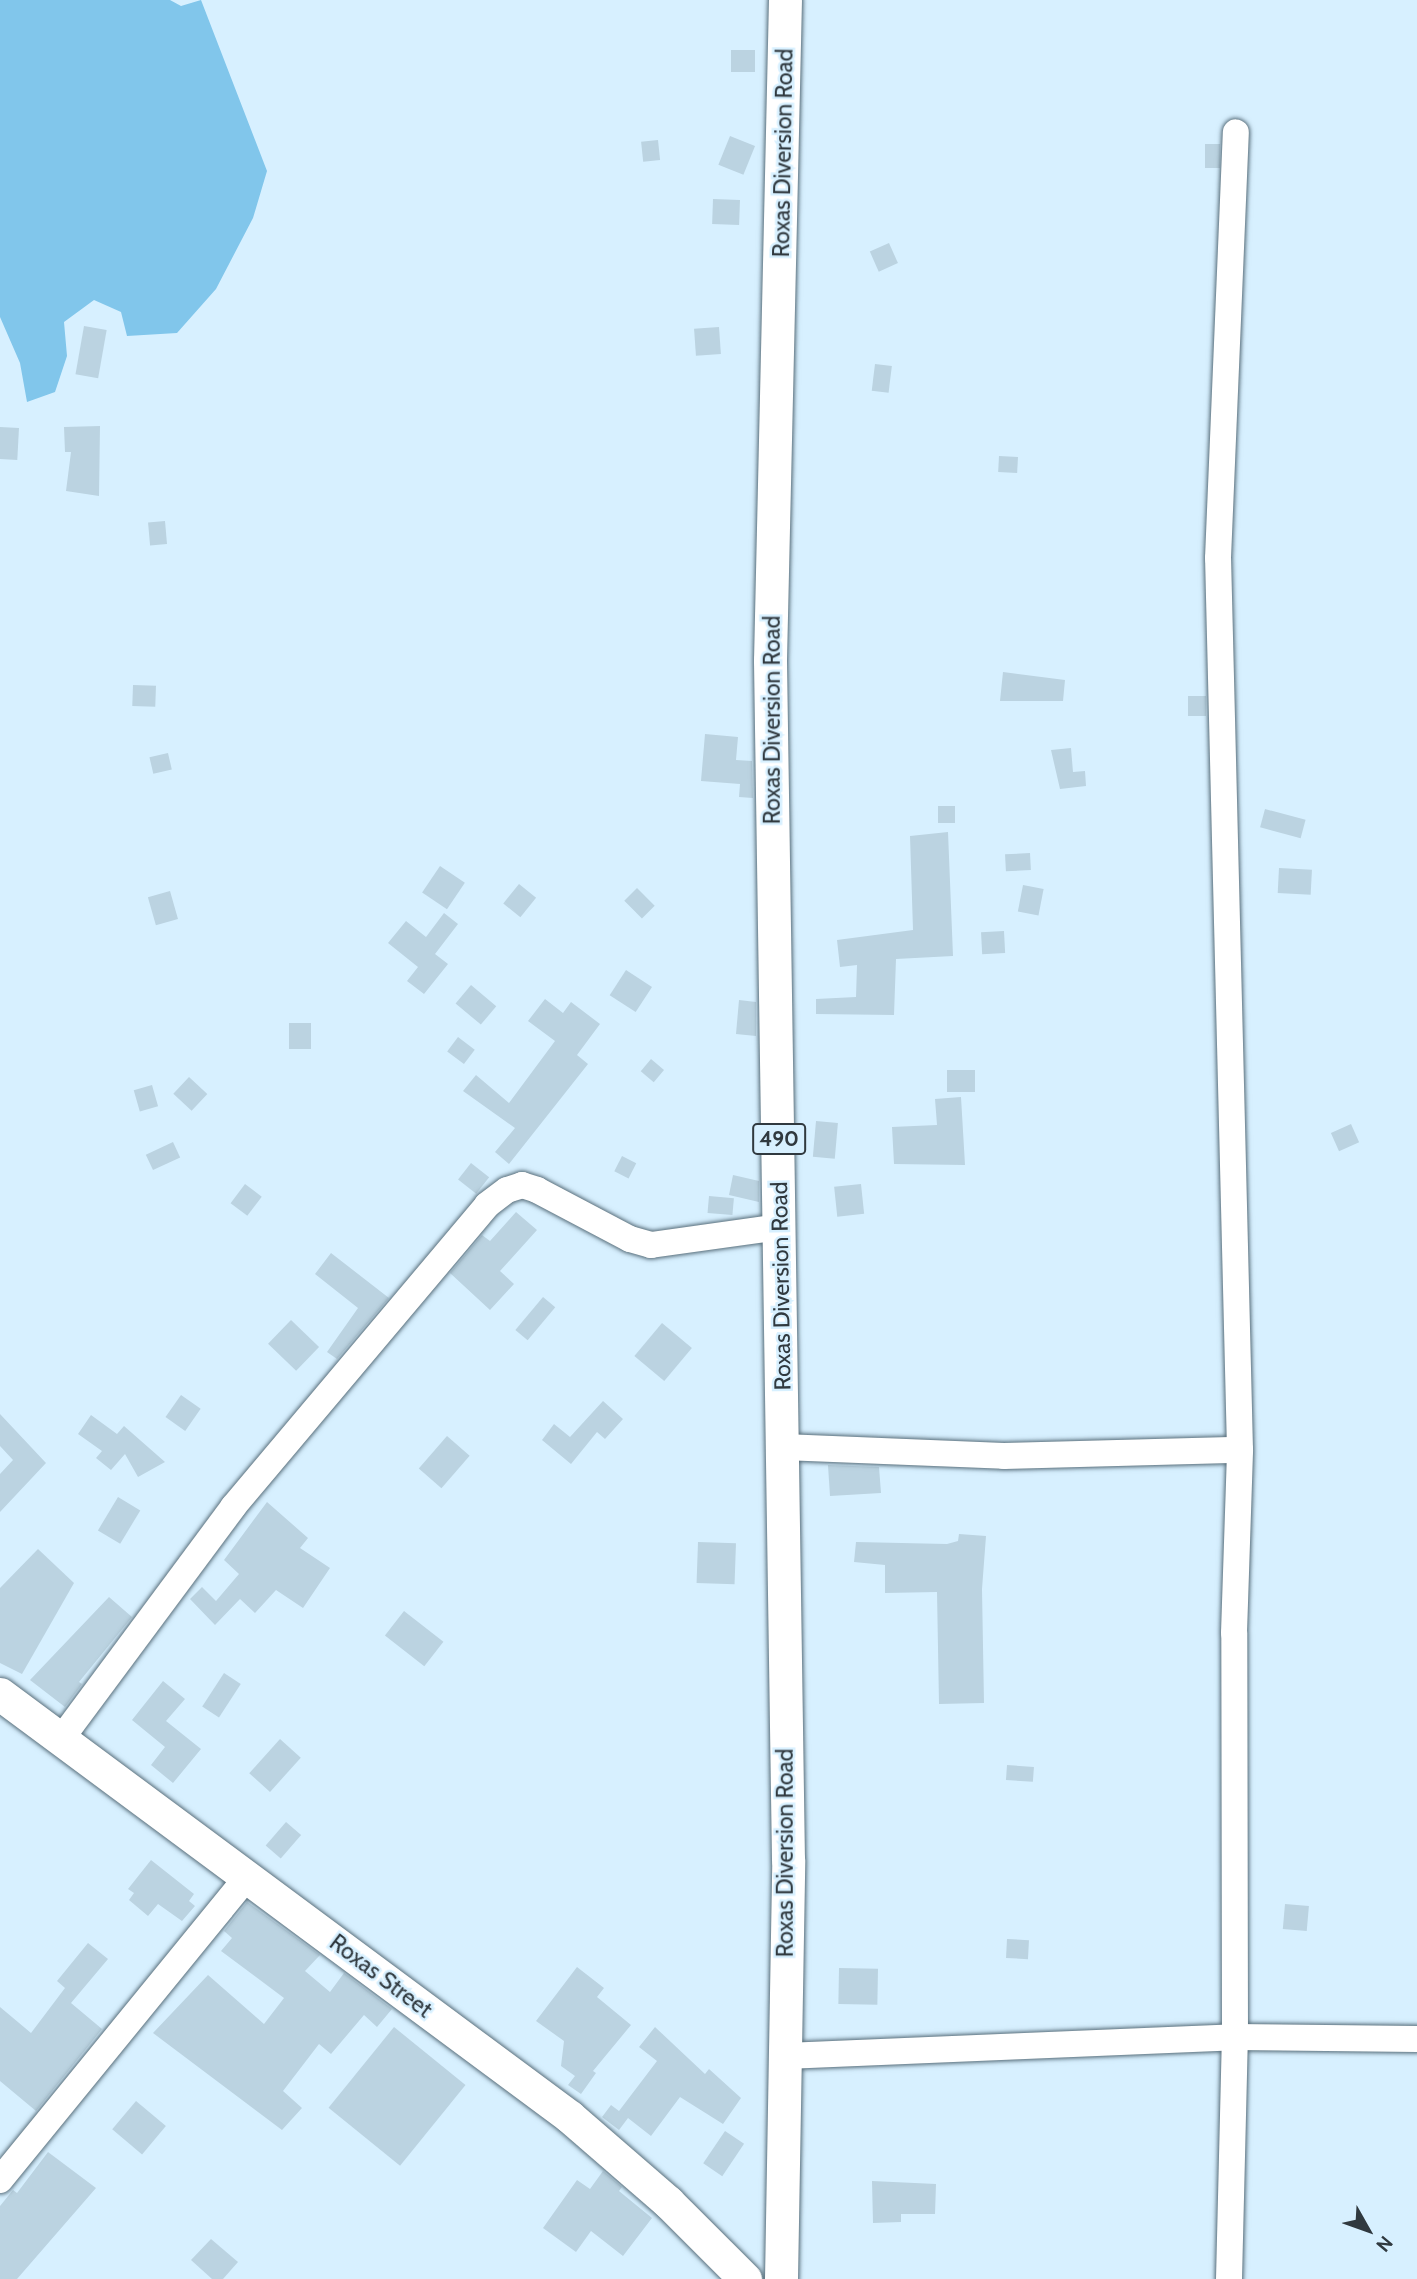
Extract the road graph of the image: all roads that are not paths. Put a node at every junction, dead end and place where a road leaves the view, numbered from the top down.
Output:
1 (785, 0) edge
2 (1236, 132) dead end
3 (779, 1227) junction
4 (783, 1447) junction
5 (1240, 1450) junction
6 (0, 1693) edge
7 (61, 1739) junction
8 (248, 1876) junction
9 (1235, 2037) junction
10 (1417, 2039) edge
11 (785, 2056) junction
12 (0, 2180) edge
13 (734, 2274) edge
14 (781, 2279) edge
15 (1229, 2279) edge

1 - 3 main road, Roxas Diversion Road / 490
2 - 5 street
3 - 4 main road, Roxas Diversion Road / 490
3 - 7 street
4 - 5 street
4 - 11 main road, Roxas Diversion Road / 490
5 - 9 street
6 - 7 main road, Roxas Street
7 - 8 main road, Roxas Street
8 - 12 street
8 - 13 main road, Roxas Street
9 - 10 street
9 - 11 street
9 - 15 street
11 - 14 main road, Roxas Diversion Road / 490

